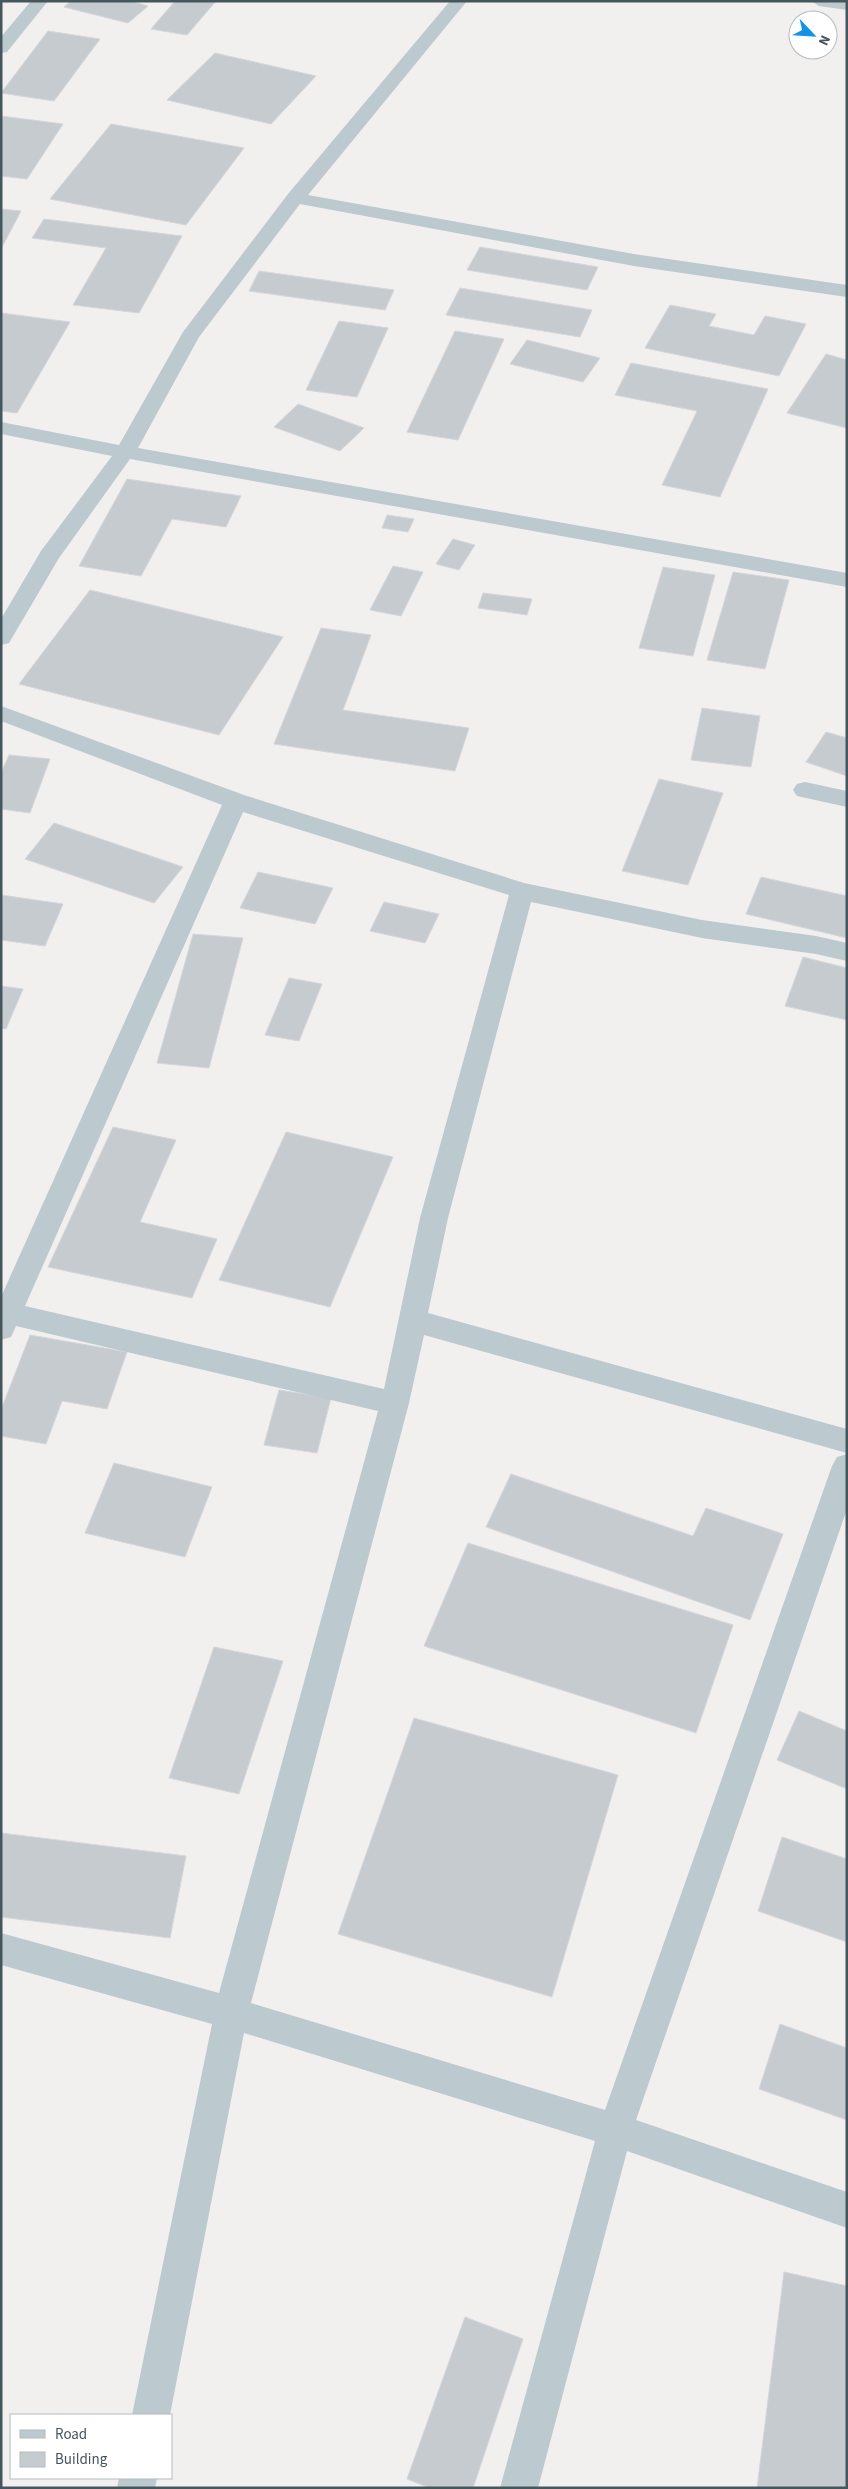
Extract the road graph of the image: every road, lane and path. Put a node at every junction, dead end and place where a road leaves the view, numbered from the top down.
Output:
1 (16, 1) edge
2 (459, 1) edge
3 (819, 1) edge
4 (39, 3) edge
5 (847, 5) edge
6 (1, 48) edge
7 (295, 198) junction
8 (847, 291) edge
9 (1, 428) edge
10 (125, 452) junction
11 (847, 580) edge
12 (1, 638) edge
13 (1, 713) edge
14 (806, 790) dead end
15 (847, 799) edge
16 (236, 801) junction
17 (522, 891) junction
18 (847, 952) edge
19 (4, 1317) edge
20 (411, 1320) junction
21 (395, 1403) junction
22 (847, 1441) edge
23 (847, 1466) edge
24 (1, 1949) edge
25 (231, 2013) junction
26 (615, 2130) junction
27 (847, 2210) edge
28 (151, 2414) edge
29 (518, 2488) edge

1 - 4 street
2 - 7 street
3 - 5 street
4 - 6 street
7 - 8 street
7 - 10 street
9 - 10 street
10 - 11 street
10 - 12 street
13 - 16 street
14 - 15 street
16 - 17 street
16 - 19 street
17 - 18 street
17 - 20 street
19 - 21 street
20 - 21 street
20 - 22 street
21 - 25 street
23 - 26 street
24 - 25 street
25 - 26 street
25 - 28 street
26 - 27 street
26 - 29 street

